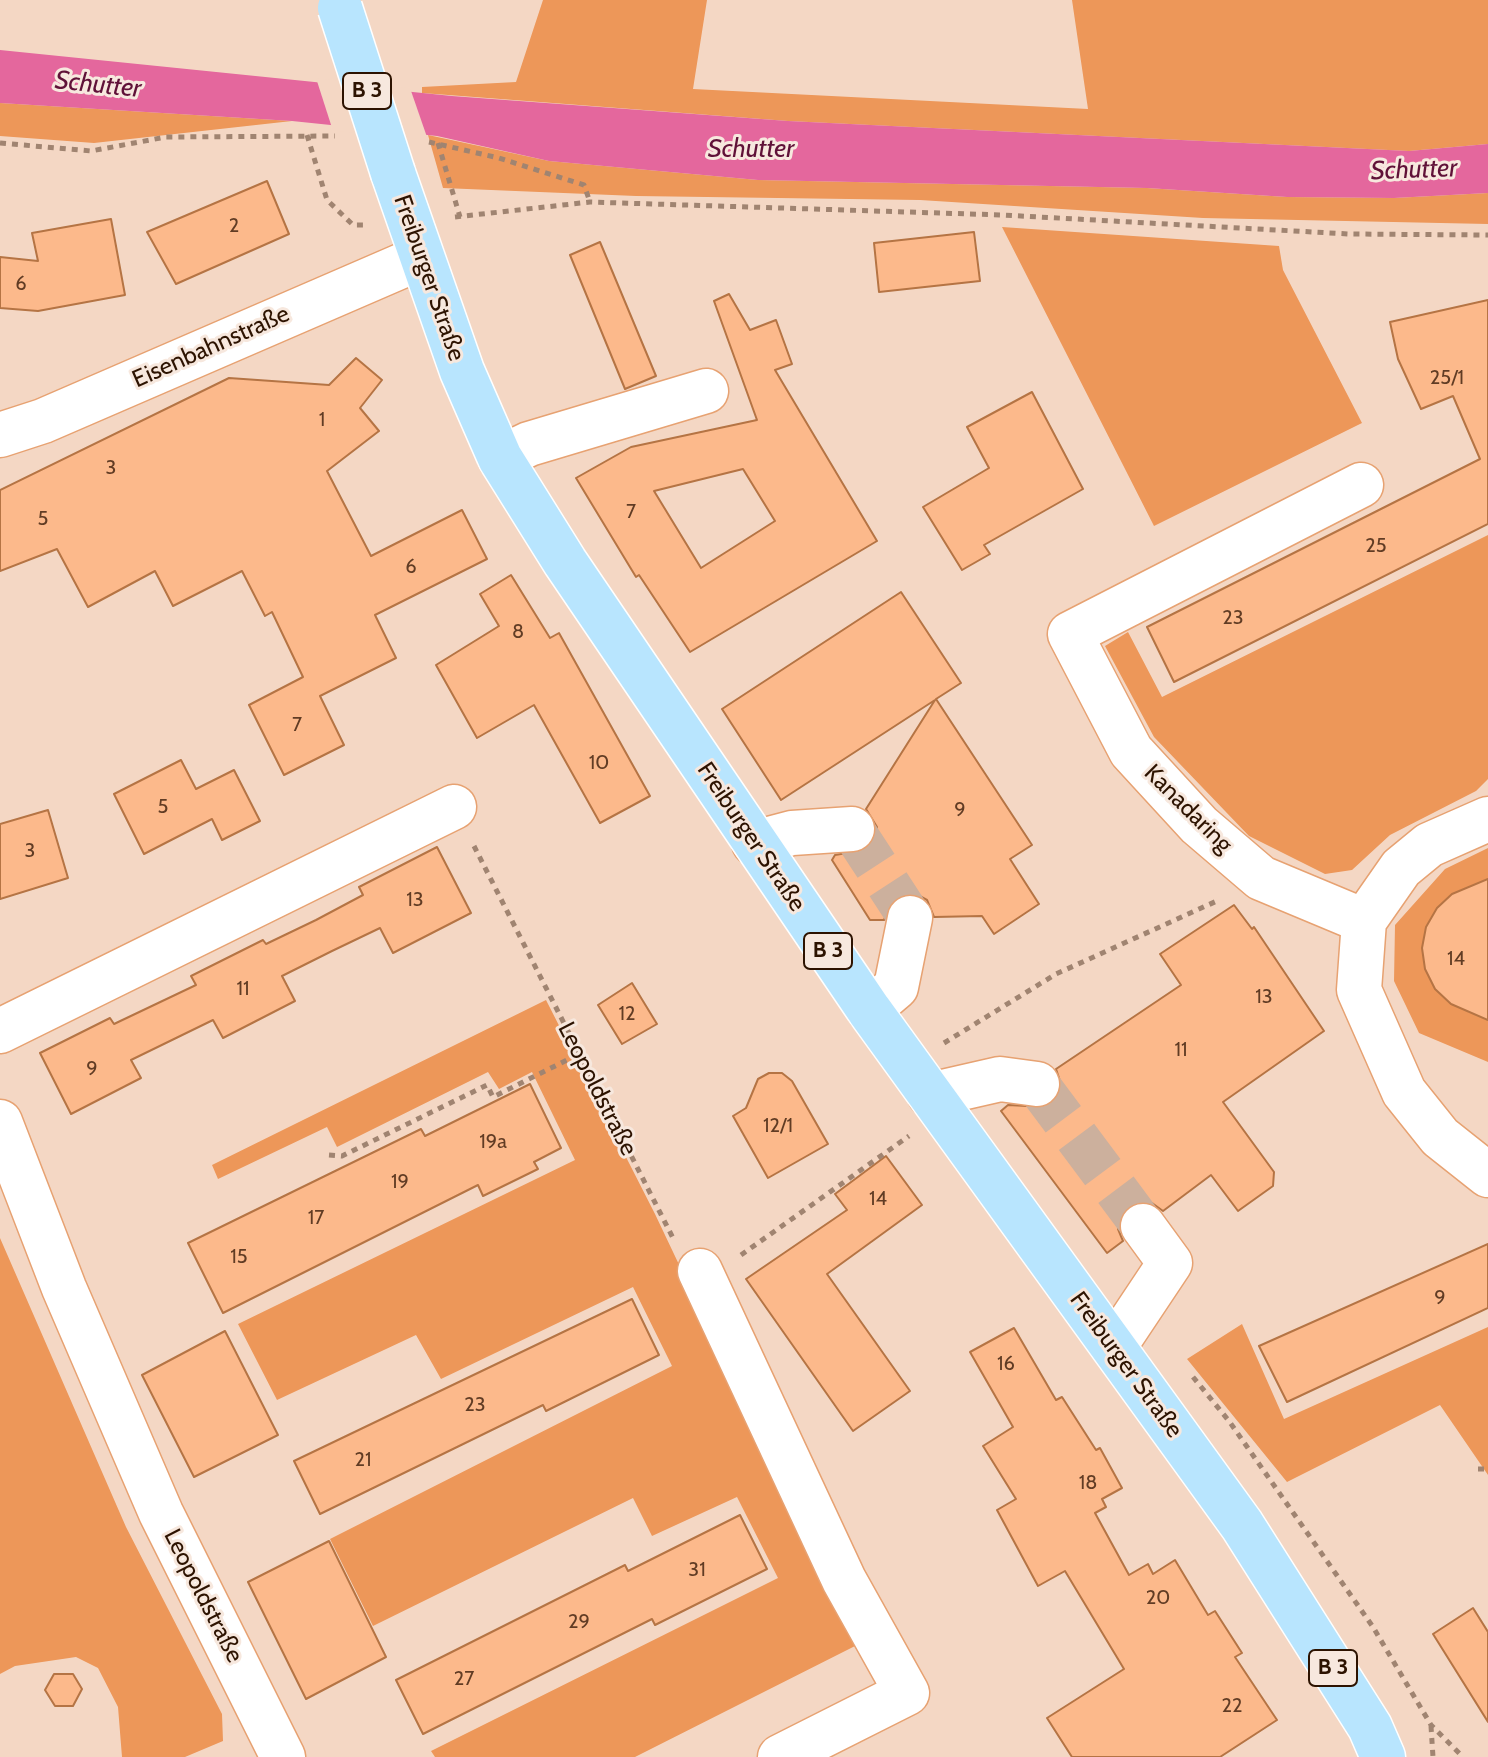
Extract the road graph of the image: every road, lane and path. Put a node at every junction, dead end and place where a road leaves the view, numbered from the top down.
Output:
1 (338, 4) edge
2 (307, 134) junction
3 (350, 137) dead end
4 (423, 142) dead end
5 (0, 143) edge
6 (438, 143) junction
7 (590, 202) junction
8 (372, 226) dead end
9 (1488, 235) edge
10 (422, 257) junction
11 (706, 391) dead end
12 (0, 435) edge
13 (500, 458) junction
14 (1361, 485) dead end
15 (454, 807) joint
16 (1488, 819) edge
17 (852, 829) dead end
18 (754, 843) junction
19 (1261, 878) junction
20 (910, 918) tunnel mouth
21 (1364, 921) junction
22 (869, 1010) junction
23 (0, 1031) edge
24 (940, 1046) dead end
25 (579, 1054) junction
26 (1037, 1084) dead end
27 (921, 1114) junction
28 (0, 1122) edge
29 (329, 1155) dead end
30 (7, 1168) edge
31 (1488, 1175) edge
32 (1143, 1226) tunnel mouth
33 (700, 1271) junction
34 (1114, 1347) junction
35 (1191, 1374) dead end
36 (1478, 1469) dead end
37 (1488, 1469) edge
38 (1417, 1741) edge
39 (1376, 1742) edge
40 (283, 1757) edge
41 (780, 1757) edge
42 (1433, 1757) edge
43 (1463, 1757) edge

1 - 10 main road, Freiburger Straße / B 3, bridge
2 - 3 path
2 - 5 path
2 - 8 path
4 - 6 path
6 - 7 path
6 - 7 path
7 - 9 path
10 - 12 street, Eisenbahnstraße
10 - 13 main road, Freiburger Straße / B 3
11 - 13 street
13 - 18 main road, Freiburger Straße / B 3
14 - 19 street, Kanadaring
15 - 23 street
15 - 25 path, Leopoldstraße
16 - 21 street
17 - 18 street
18 - 22 main road, Freiburger Straße / B 3
19 - 21 street, Kanadaring
19 - 24 path
20 - 22 street
21 - 31 street
22 - 27 main road, Freiburger Straße / B 3
25 - 29 path
25 - 33 path, Leopoldstraße
26 - 27 street
27 - 33 path
27 - 34 main road, Freiburger Straße / B 3
28 - 30 street, Leopoldstraße
30 - 40 street, Leopoldstraße
32 - 34 street
33 - 41 street
34 - 39 main road, Freiburger Straße / B 3
35 - 38 path
36 - 37 path
38 - 39 main road, Freiburger Straße / B 3
38 - 42 path
38 - 43 path

